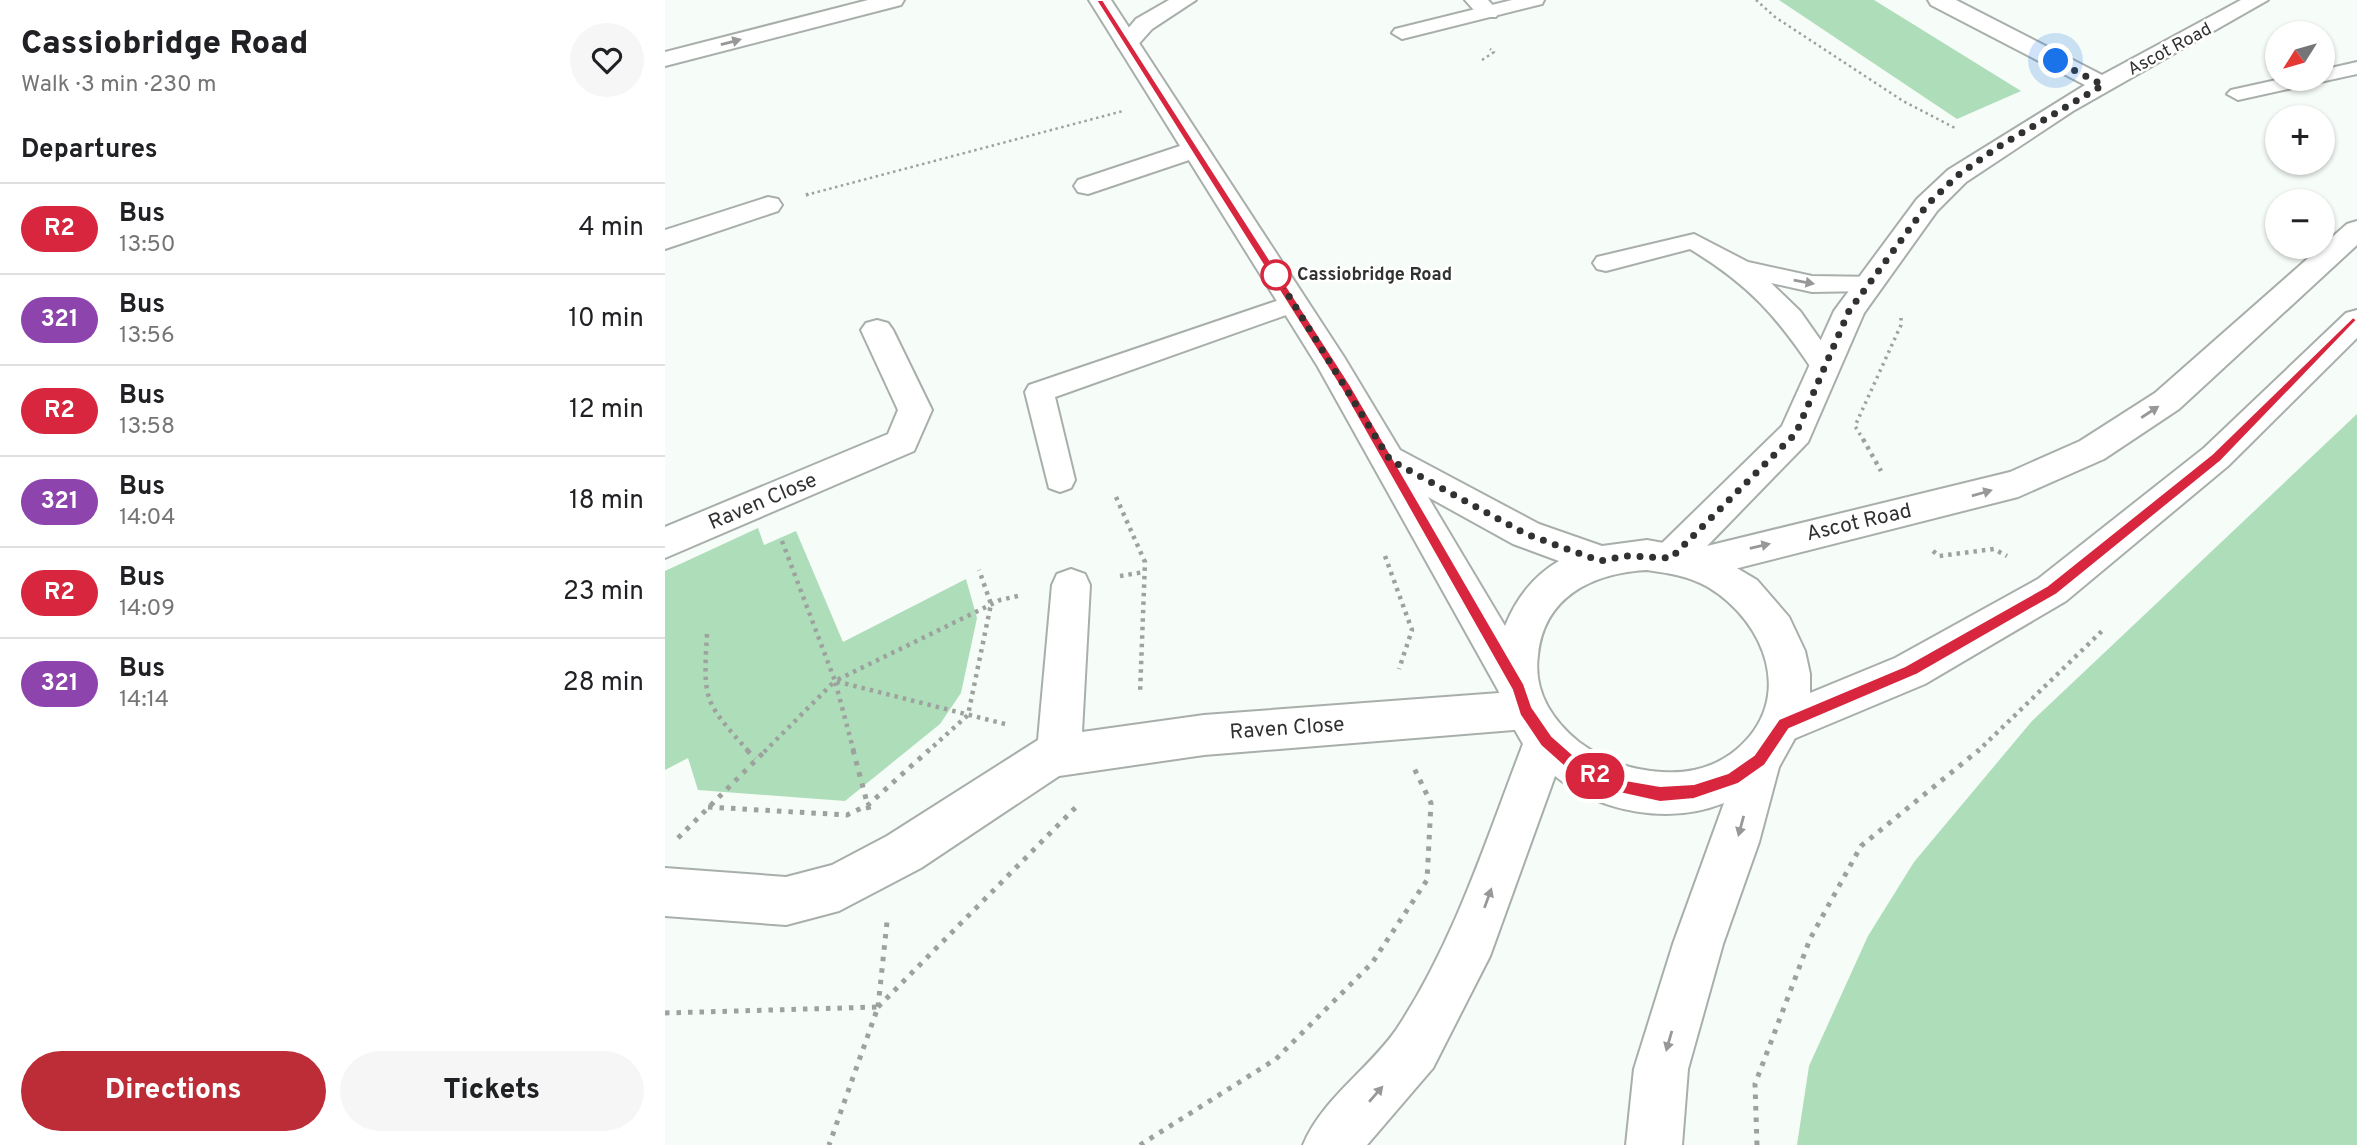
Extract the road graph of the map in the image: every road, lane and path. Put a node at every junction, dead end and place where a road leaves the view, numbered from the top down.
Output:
1 (893, 0) edge
2 (1100, 0) edge
3 (1185, 0) edge
4 (1535, 0) edge
5 (1756, 0) edge
6 (1939, 0) edge
7 (2257, 0) edge
8 (1482, 6) edge
9 (1402, 33) dead end
10 (1127, 43) junction
11 (665, 59) edge
12 (2357, 68) edge
13 (2335, 73) edge
14 (2103, 85) junction
15 (2265, 88) edge
16 (2238, 94) dead end
17 (1163, 99) junction
18 (1957, 129) dead end
19 (1195, 149) junction
20 (1088, 186) dead end
21 (768, 205) joint
22 (2357, 230) edge
23 (665, 240) edge
24 (1606, 262) dead end
25 (1740, 268) junction
26 (1869, 283) junction
27 (1294, 303) junction
28 (2357, 320) edge
29 (877, 330) dead end
30 (1897, 333) dead end
31 (1824, 365) junction
32 (1390, 460) junction
33 (1881, 472) dead end
34 (1060, 480) dead end
35 (767, 501) junction
36 (665, 543) edge
37 (1380, 543) dead end
38 (1925, 544) dead end
39 (2007, 556) dead end
40 (1600, 561) junction
41 (1683, 561) junction
42 (979, 570) dead end
43 (1144, 572) dead end
44 (1071, 585) junction
45 (991, 604) junction
46 (2103, 630) dead end
47 (707, 634) dead end
48 (835, 681) junction
49 (1530, 713) junction
50 (968, 715) junction
51 (1403, 720) junction
52 (1772, 742) junction
53 (1055, 748) junction
54 (755, 759) junction
55 (867, 805) junction
56 (708, 807) junction
57 (674, 842) dead end
58 (882, 864) junction
59 (665, 892) edge
60 (878, 1007) junction
61 (665, 1013) edge
62 (829, 1145) edge
63 (1140, 1145) edge
64 (1331, 1145) edge
65 (1654, 1145) edge
66 (1757, 1145) edge

11 -> 1 street
2 - 10 street
3 - 10 street
4 - 8 lane
5 - 18 path
6 - 14 street
7 - 14 street, Ascot Road
8 - 9 lane
10 - 17 street
12 - 13 lane
14 - 26 street, Ascot Road
15 - 16 lane
17 - 19 street
17 - 21 path
19 - 20 street
19 - 27 street
21 - 23 street
41 -> 22 street, Ascot Road
24 - 25 lane
25 -> 26 lane
25 - 31 lane
26 - 31 street, Ascot Road
27 - 32 street
27 - 34 lane
28 - 52 street
29 - 35 street, Raven Close
30 - 33 path
31 - 41 street, Ascot Road
32 - 40 street
32 - 49 street
35 - 36 street, Raven Close
35 - 48 path
37 - 51 path
38 - 39 path
40 - 41 street
40 - 49 street
41 - 52 street
42 - 45 path
43 - 44 path
44 - 45 path
44 - 53 street
45 - 48 path
45 - 50 path
46 - 66 path
47 - 54 path
48 - 50 path
48 - 54 path
48 - 55 path
49 - 51 street, Raven Close
49 - 52 street
64 -> 49 street
50 - 53 path
50 - 55 path
51 - 53 street, Raven Close
51 - 63 path
52 -> 65 street
53 - 58 street, Raven Close
54 - 56 path
55 - 56 path
55 - 58 path
56 - 57 path
58 - 59 street, Raven Close
58 - 60 path
60 - 61 path
60 - 62 path

